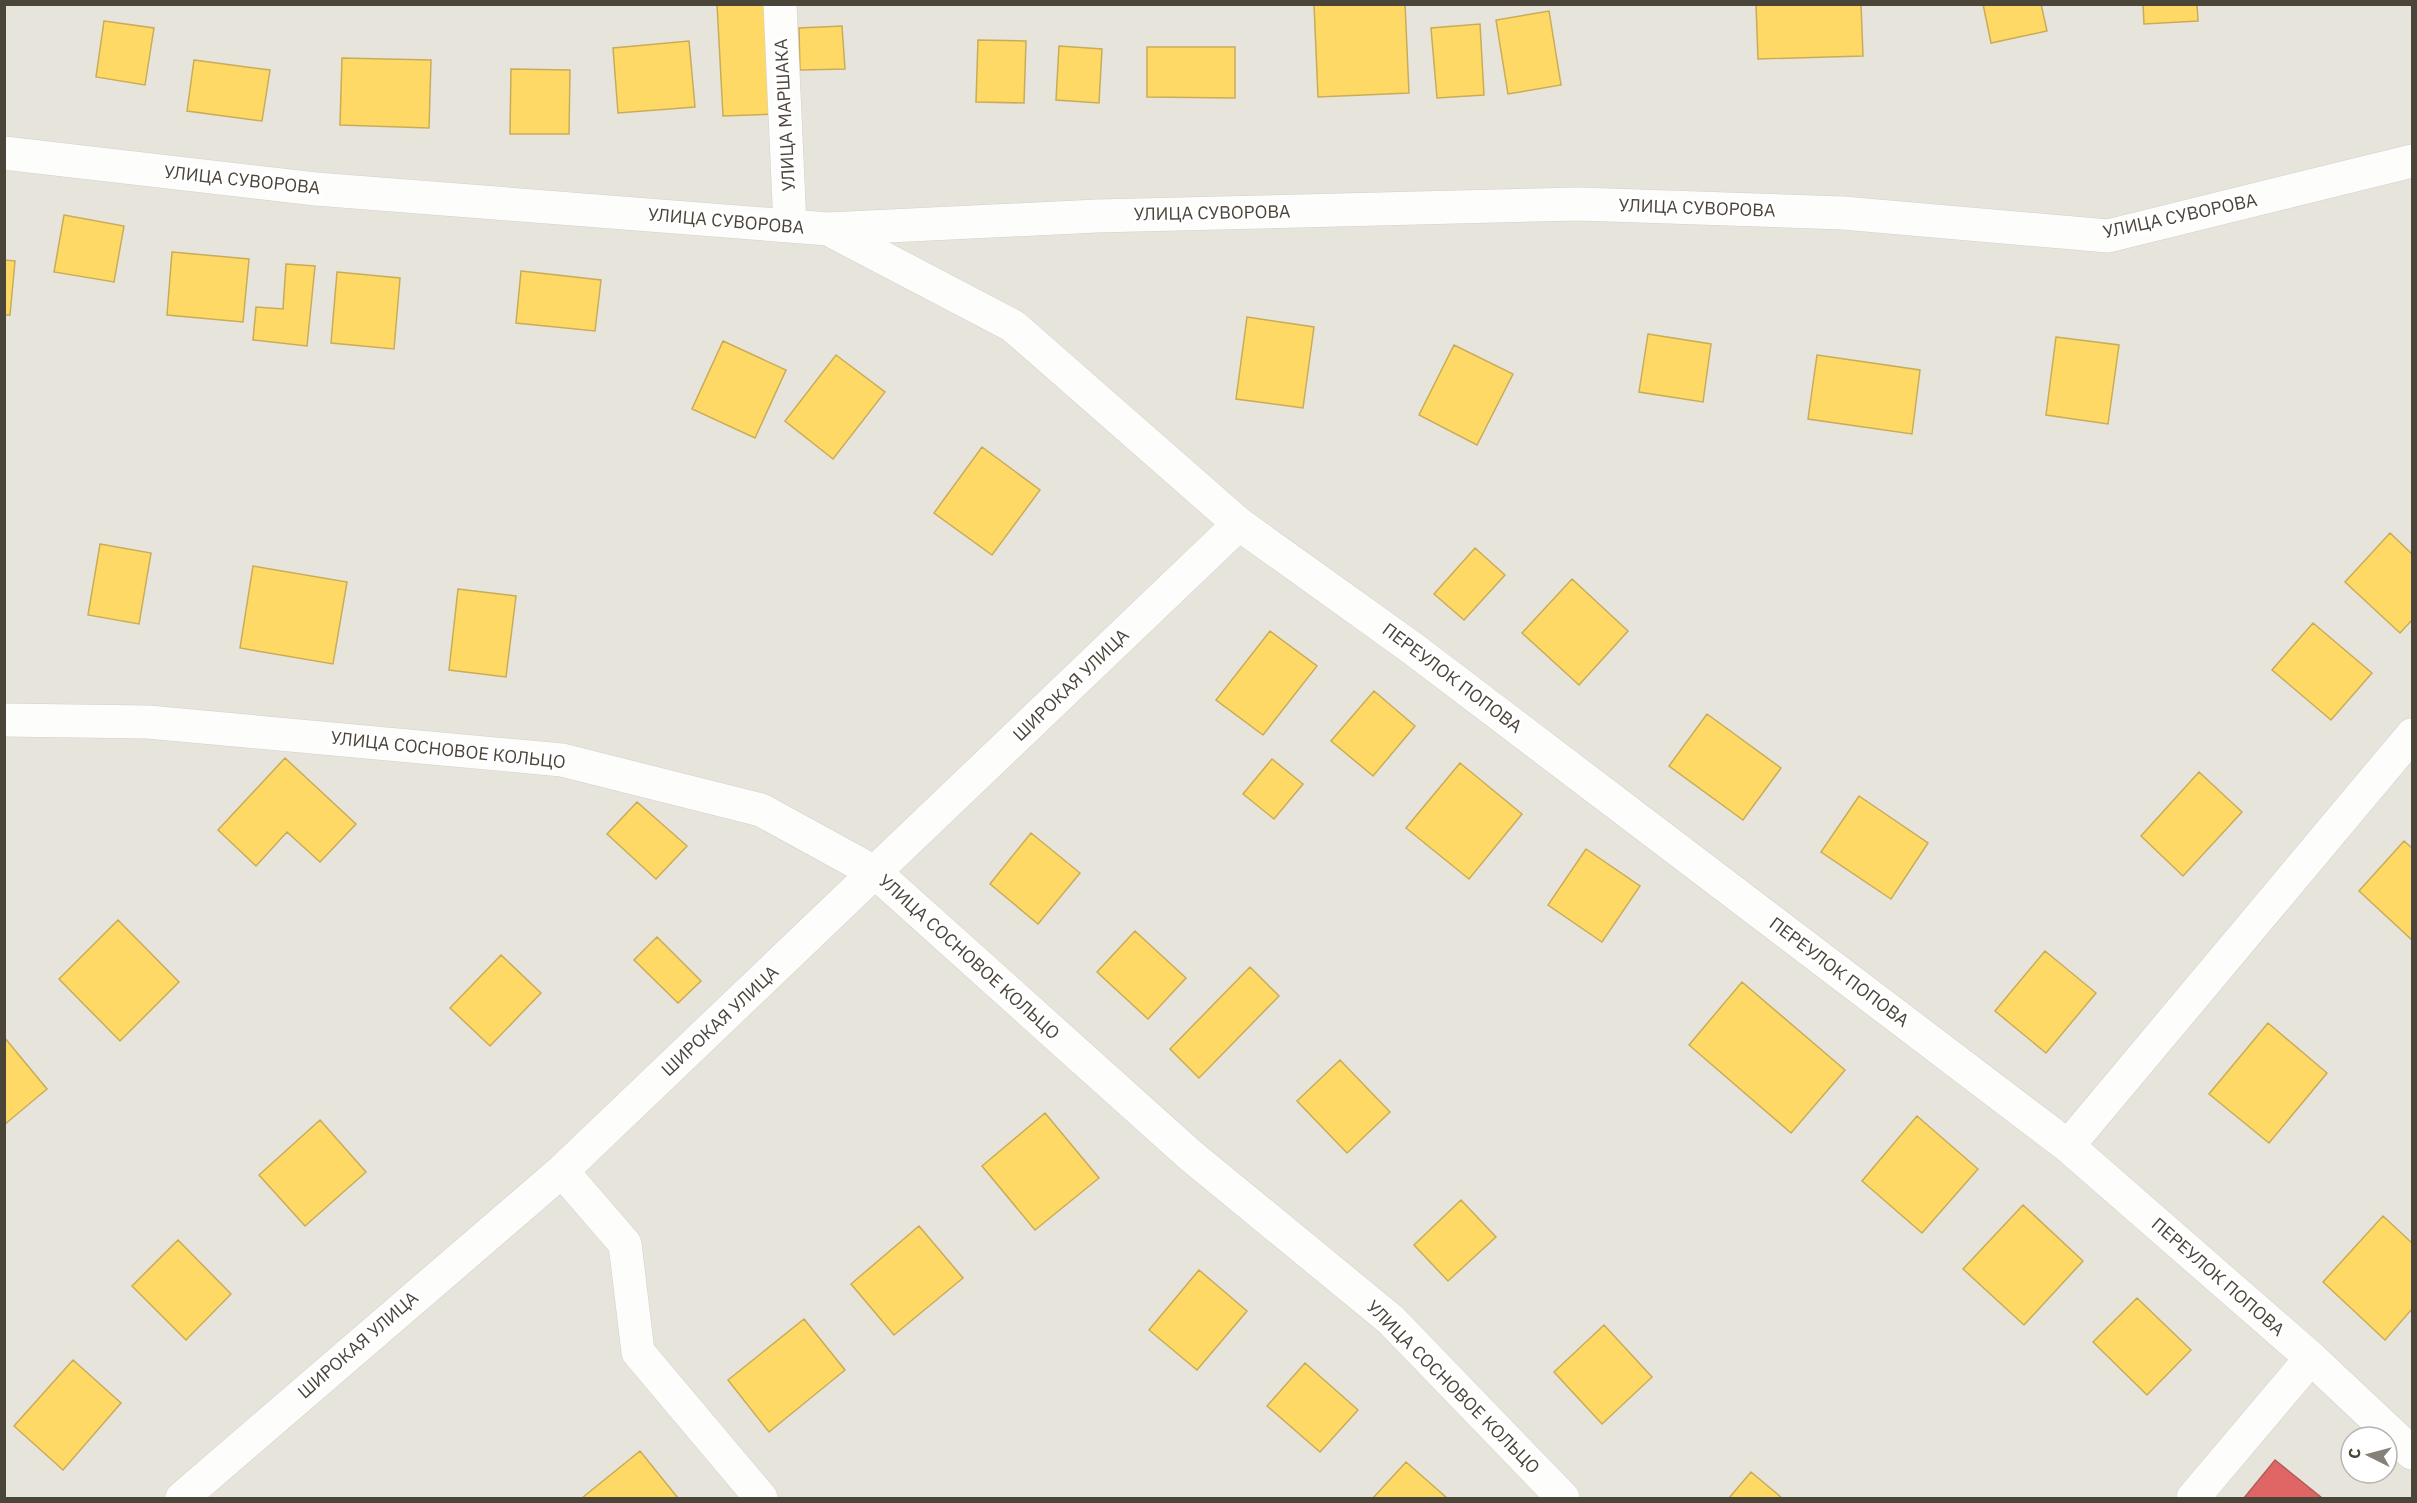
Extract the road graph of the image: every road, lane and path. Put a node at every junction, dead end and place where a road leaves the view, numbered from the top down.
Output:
1 (780, 4) edge
2 (4, 153) edge
3 (2412, 161) edge
4 (790, 226) junction
5 (828, 229) junction
6 (1239, 524) junction
7 (4, 720) edge
8 (2412, 735) edge
9 (876, 873) junction
10 (2068, 1146) junction
11 (562, 1171) junction
12 (2312, 1358) junction
13 (2412, 1454) edge
14 (224, 1460) junction
15 (182, 1498) edge
16 (222, 1498) edge
17 (760, 1498) edge
18 (1563, 1498) edge
19 (2193, 1498) edge

1 - 4 street, УЛИЦА МАРШАКА
2 - 4 street, УЛИЦА СУВОРОВА
3 - 5 street, УЛИЦА СУВОРОВА
4 - 5 street, УЛИЦА СУВОРОВА
5 - 6 street, ПЕРЕУЛОК ПОПОВА
6 - 9 street, ШИРОКАЯ УЛИЦА
6 - 10 street, ПЕРЕУЛОК ПОПОВА
7 - 9 street, УЛИЦА СОСНОВОЕ КОЛЬЦО
8 - 10 street
9 - 11 street, ШИРОКАЯ УЛИЦА
9 - 18 street, УЛИЦА СОСНОВОЕ КОЛЬЦО
10 - 12 street, ПЕРЕУЛОК ПОПОВА
11 - 14 street, ШИРОКАЯ УЛИЦА
11 - 17 street
12 - 13 street, ПЕРЕУЛОК ПОПОВА
12 - 19 street
14 - 15 street, ШИРОКАЯ УЛИЦА
14 - 16 street

